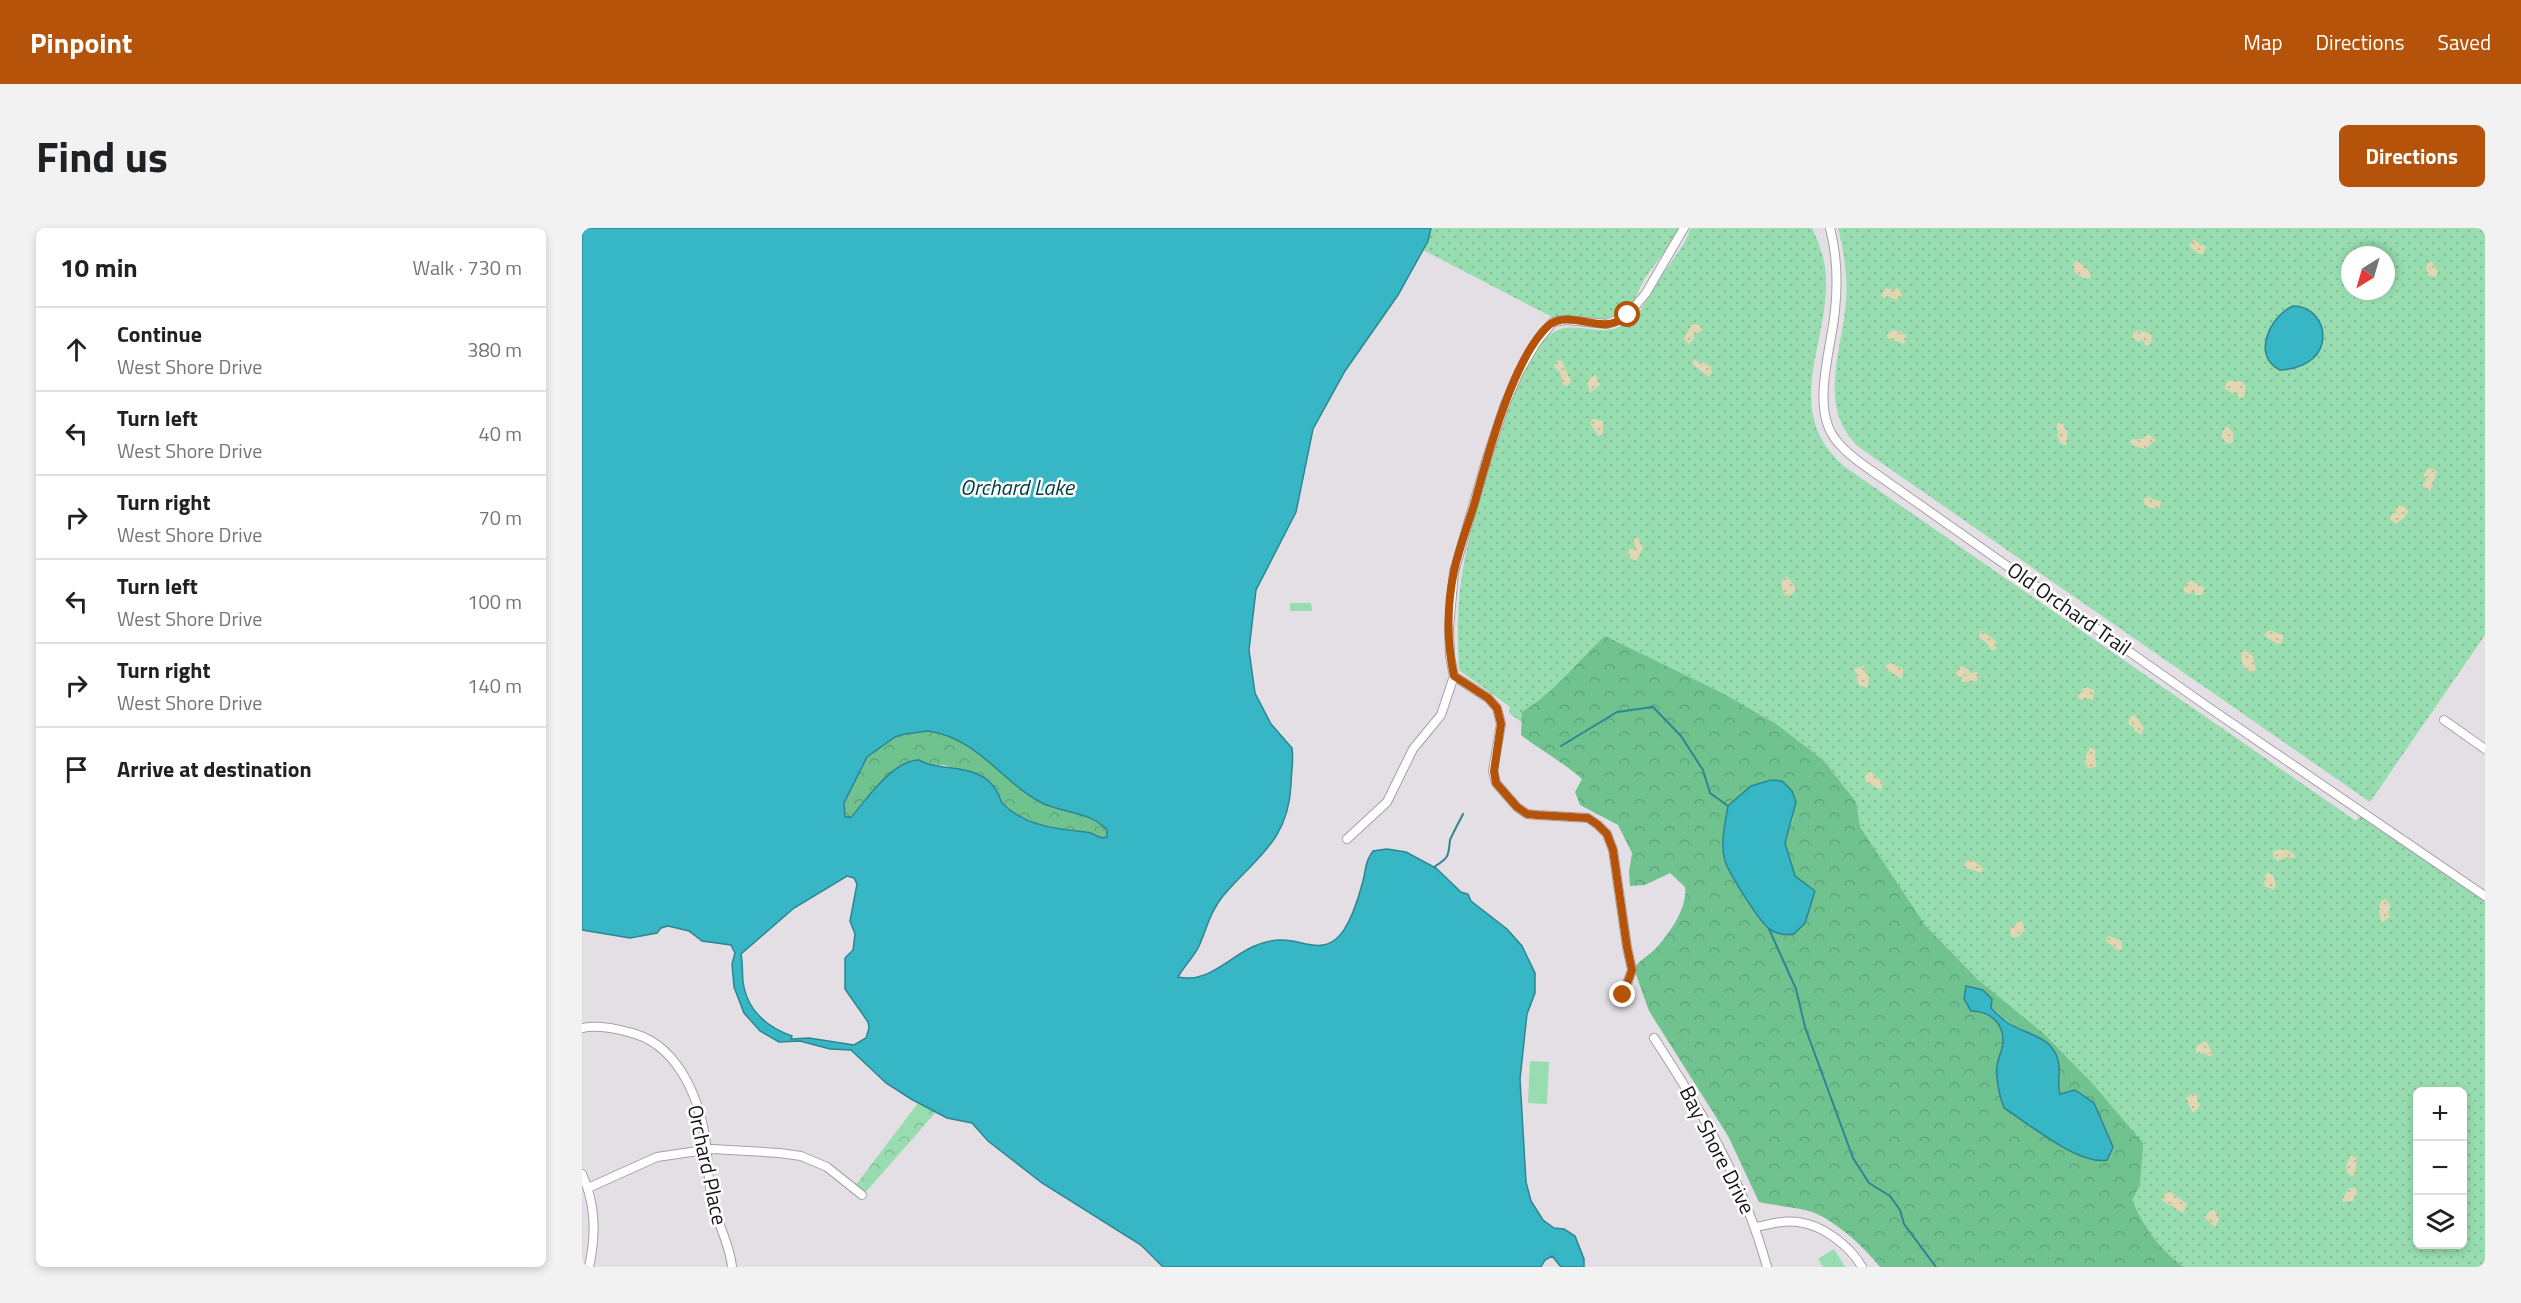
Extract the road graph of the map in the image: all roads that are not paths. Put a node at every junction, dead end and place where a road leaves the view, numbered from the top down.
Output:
1 (1684, 228) edge
2 (1830, 228) edge
3 (1454, 676) junction
4 (2444, 720) dead end
5 (2485, 749) edge
6 (1347, 839) dead end
7 (2485, 896) edge
8 (1623, 995) dead end
9 (582, 1028) edge
10 (1654, 1038) dead end
11 (706, 1149) junction
12 (582, 1174) edge
13 (588, 1188) junction
14 (862, 1195) dead end
15 (1756, 1227) junction
16 (589, 1267) edge
17 (732, 1267) edge
18 (1767, 1267) edge
19 (1862, 1267) edge

1 - 3 street
2 - 7 street, Old Orchard Trail
3 - 6 street
3 - 8 street
4 - 5 street
9 - 11 street, Orchard Place
10 - 15 street, Bay Shore Drive
11 - 13 street
11 - 14 street
11 - 17 street, Orchard Place
12 - 13 street
13 - 16 street
15 - 18 street, Bay Shore Drive
15 - 19 street

